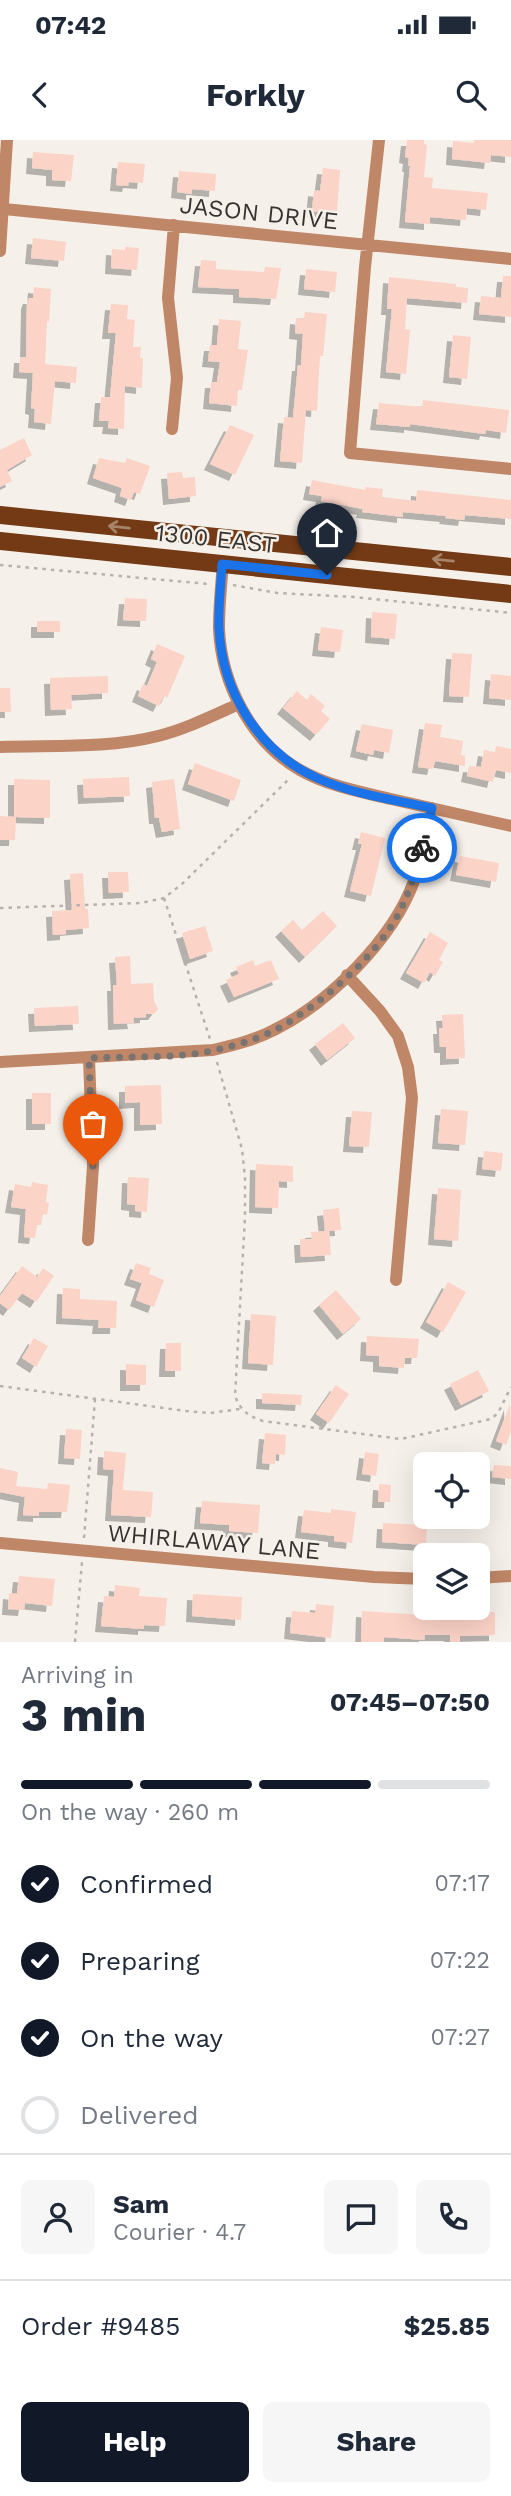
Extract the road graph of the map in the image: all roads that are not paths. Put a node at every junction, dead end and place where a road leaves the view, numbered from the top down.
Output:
1 (6, 140) edge
2 (380, 140) edge
3 (4, 209) junction
4 (174, 225) junction
5 (368, 245) junction
6 (0, 251) edge
7 (511, 259) edge
8 (172, 429) dead end
9 (511, 469) edge
10 (0, 515) edge
11 (0, 541) edge
12 (358, 551) junction
13 (222, 564) junction
14 (511, 567) edge
15 (511, 594) edge
16 (239, 704) junction
17 (0, 747) edge
18 (432, 808) junction
19 (511, 826) edge
20 (347, 975) junction
21 (89, 1058) junction
22 (0, 1062) edge
23 (88, 1240) dead end
24 (396, 1280) dead end
25 (0, 1543) edge
26 (511, 1576) edge
27 (490, 1577) edge
28 (413, 1579) edge

1 - 3 street
2 - 5 street
3 - 4 street, JASON DRIVE
3 - 6 street
4 - 5 street, JASON DRIVE
4 - 8 street
5 - 7 street, JASON DRIVE
5 - 9 street
12 -> 10 main road, 1300 EAST
11 - 13 main road, 1300 EAST
12 - 13 main road
14 -> 12 main road, 1300 EAST
13 - 15 main road, 1300 EAST
13 - 16 street
16 - 17 street
16 - 18 street
18 - 19 street
18 - 20 street
20 - 21 street
20 - 24 street
21 - 22 street
21 - 23 street
25 - 28 street, WHIRLAWAY LANE
26 - 27 street

